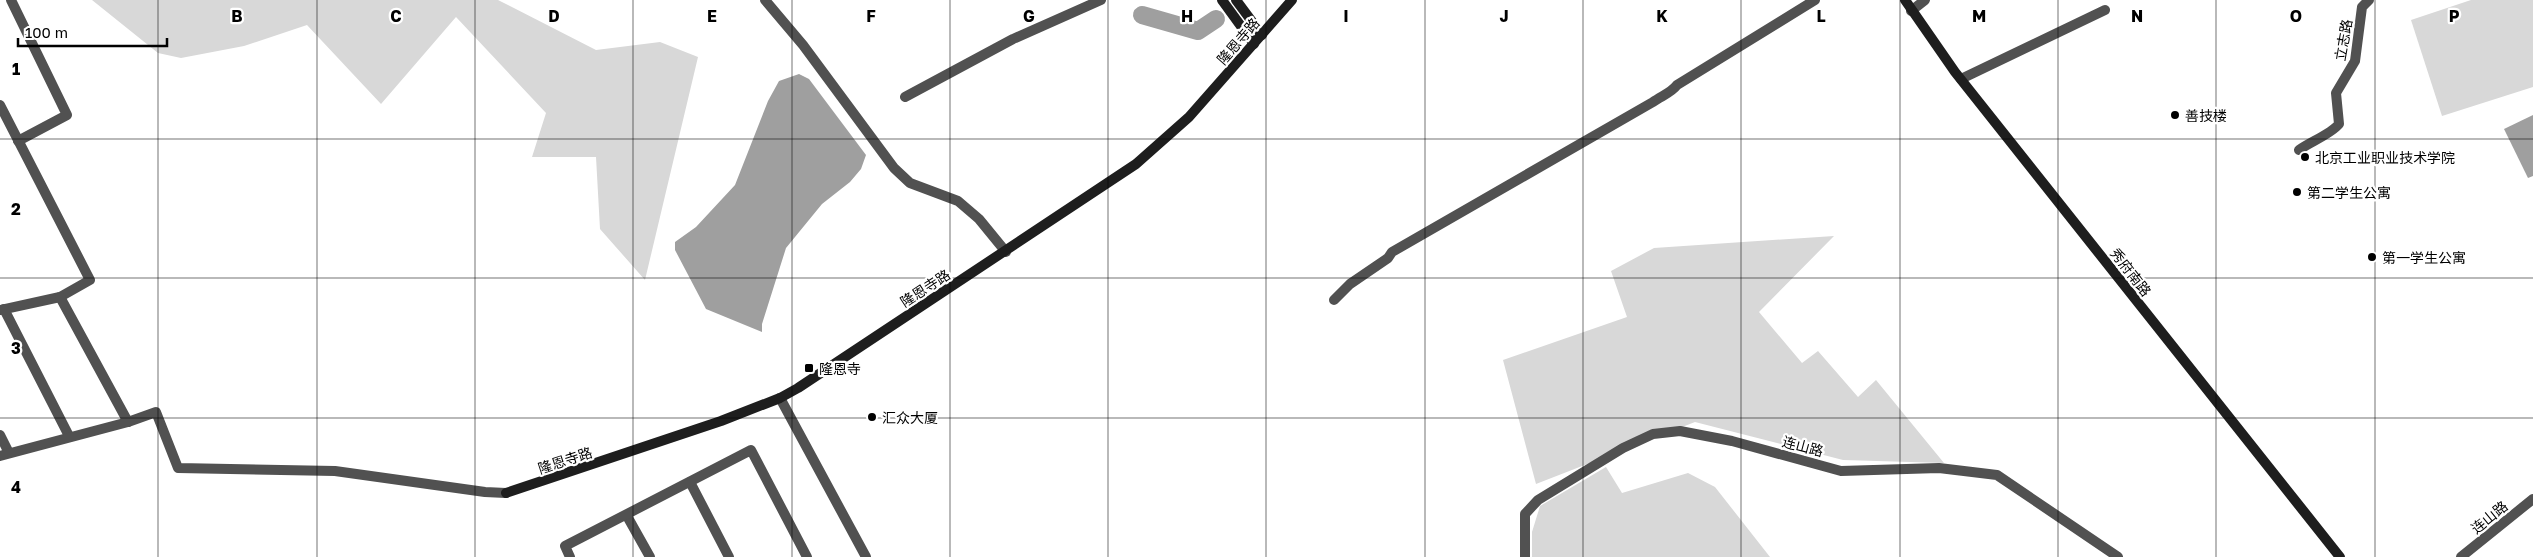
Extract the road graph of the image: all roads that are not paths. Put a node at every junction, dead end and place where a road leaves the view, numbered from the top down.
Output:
1 (4, 0) edge
2 (11, 0) edge
3 (765, 0) edge
4 (1102, 0) edge
5 (1222, 0) edge
6 (1236, 0) edge
7 (1292, 0) edge
8 (1815, 0) edge
9 (1905, 0) edge
10 (1925, 0) edge
11 (2369, 0) edge
12 (0, 2) edge
13 (2105, 10) dead end
14 (1911, 11) junction
15 (1262, 35) junction
16 (1254, 44) junction
17 (1961, 80) junction
18 (905, 97) dead end
19 (0, 105) edge
20 (18, 141) junction
21 (2299, 150) dead end
22 (1006, 252) junction
23 (60, 296) junction
24 (1334, 300) dead end
25 (2, 309) edge
26 (780, 398) junction
27 (128, 422) junction
28 (0, 435) edge
29 (69, 436) junction
30 (4, 454) edge
31 (690, 482) junction
32 (2533, 499) edge
33 (627, 516) junction
34 (570, 557) edge
35 (650, 557) edge
36 (729, 557) edge
37 (807, 557) edge
38 (866, 557) edge
39 (1525, 557) edge
40 (2118, 557) edge
41 (2340, 557) edge
42 (2461, 557) edge

1 - 12 street
2 - 20 street
3 - 22 street
4 - 18 street
5 - 16 street
6 - 15 street
7 - 15 street, 隆恩寺路
8 - 24 street
9 - 14 street, 秀府南路
10 - 14 street
11 - 21 street, 立志路
13 - 17 street
14 - 17 street, 秀府南路
15 - 16 street, 隆恩寺路
16 - 22 street, 隆恩寺路
17 - 41 street, 秀府南路
19 - 20 street
20 - 23 street
22 - 26 street, 隆恩寺路
23 - 25 street
23 - 27 street
25 - 29 street
26 - 27 street, 隆恩寺路
26 - 38 street
27 - 29 street
28 - 30 street
29 - 30 street
31 - 33 street
31 - 36 street
31 - 37 street
32 - 42 street, 连山路
33 - 34 street
33 - 35 street
39 - 40 street, 连山路

